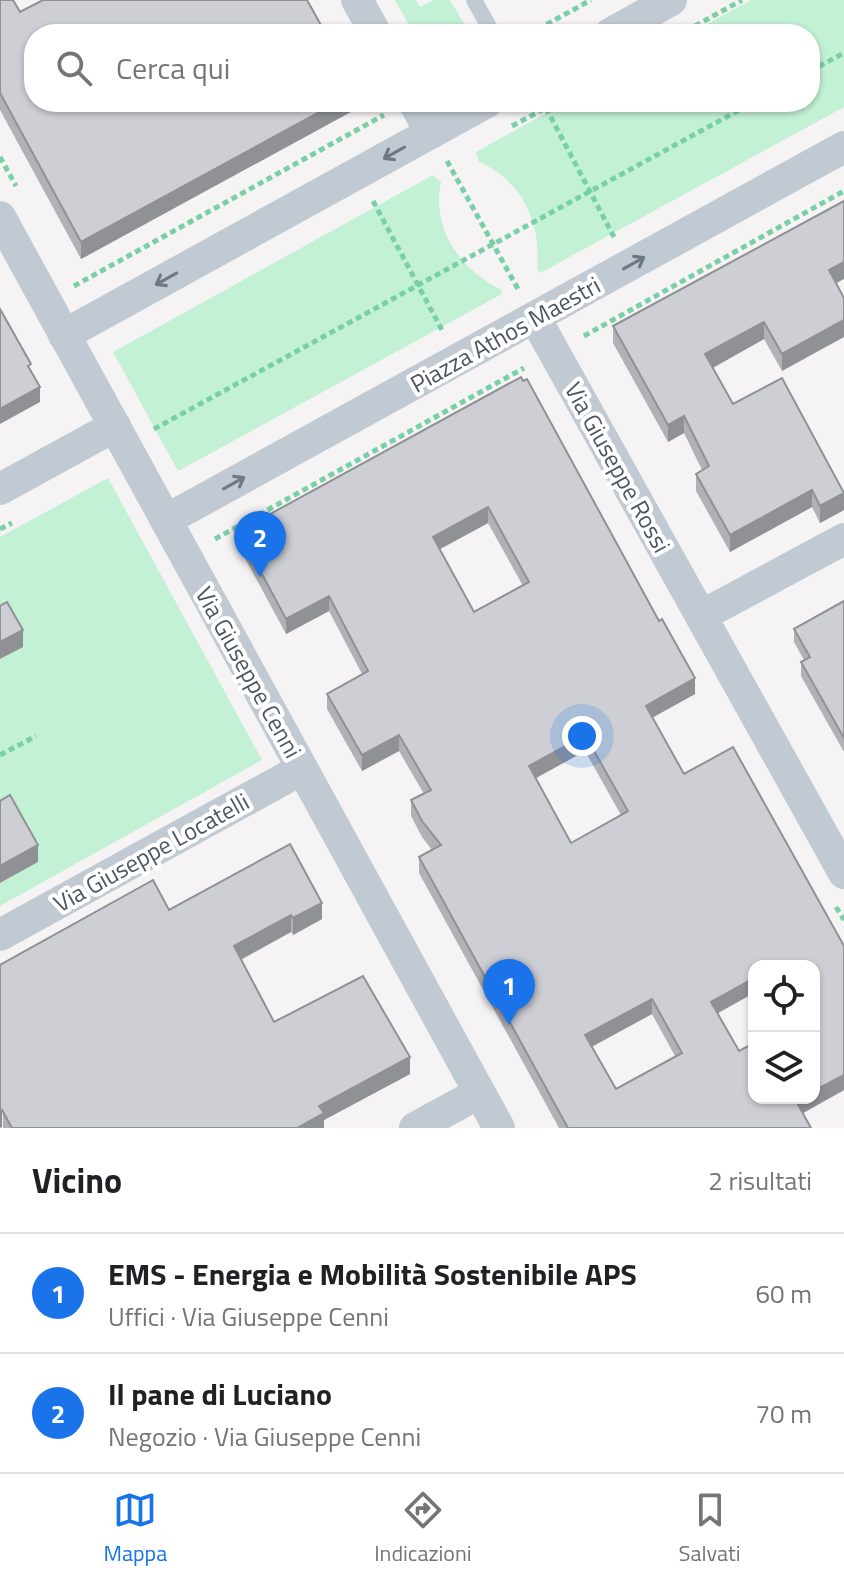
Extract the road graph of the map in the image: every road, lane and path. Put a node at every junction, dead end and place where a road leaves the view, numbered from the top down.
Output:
1 (357, 0) edge
2 (474, 0) edge
3 (591, 0) edge
4 (671, 0) edge
5 (742, 0) edge
6 (370, 24) edge
7 (487, 24) edge
8 (547, 24) edge
9 (628, 24) edge
10 (698, 24) edge
11 (844, 53) edge
12 (820, 66) edge
13 (386, 112) edge
14 (419, 112) edge
15 (469, 112) edge
16 (539, 112) edge
17 (548, 112) edge
18 (736, 112) edge
19 (503, 131) dead end
20 (431, 133) junction
21 (844, 147) edge
22 (461, 154) dead end
23 (447, 162) junction
24 (435, 169) dead end
25 (357, 173) junction
26 (844, 191) edge
27 (590, 192) junction
28 (386, 196) dead end
29 (373, 203) junction
30 (0, 217) edge
31 (614, 238) dead end
32 (494, 245) junction
33 (418, 286) junction
34 (71, 287) dead end
35 (535, 318) junction
36 (64, 335) junction
37 (591, 349) dead end
38 (458, 360) junction
39 (534, 362) dead end
40 (476, 394) junction
41 (130, 422) junction
42 (0, 489) edge
43 (166, 520) junction
44 (844, 539) edge
45 (212, 541) dead end
46 (701, 616) junction
47 (36, 736) dead end
48 (0, 755) edge
49 (302, 769) junction
50 (844, 872) edge
51 (836, 906) dead end
52 (844, 920) edge
53 (0, 935) edge
54 (479, 1093) junction
55 (415, 1128) edge
56 (499, 1128) edge

1 - 6 street
2 - 7 lane
3 - 8 path
4 - 9 street
5 - 10 path
11 - 12 path
13 - 34 path
14 - 20 street
15 - 20 street
16 - 19 path
17 - 27 path
18 - 27 path
20 - 23 path
20 -> 25 street
35 -> 21 street, Piazza Athos Maestri
22 - 23 path
23 - 24 path
23 - 32 path
25 - 29 path
25 -> 36 street
26 - 37 path
27 - 31 path
27 - 32 path
28 - 29 path
29 - 33 path
30 - 36 street, Via Giuseppe Cenni
32 - 33 path
32 - 35 path
33 - 38 path
33 - 41 path
35 - 38 street, Piazza Athos Maestri
35 - 46 street, Via Giuseppe Rossi
36 - 41 street, Via Giuseppe Cenni
38 - 40 path
43 -> 38 street, Piazza Athos Maestri
39 - 40 path
40 - 45 path
41 - 42 street
41 - 43 street, Via Giuseppe Cenni
43 - 49 street, Via Giuseppe Cenni
44 - 46 street
46 - 50 street, Via Giuseppe Rossi
47 - 48 path
49 - 53 street, Via Giuseppe Locatelli
49 - 54 street, Via Giuseppe Cenni
51 - 52 path
54 - 55 street
54 - 56 street, Via Giuseppe Cenni

